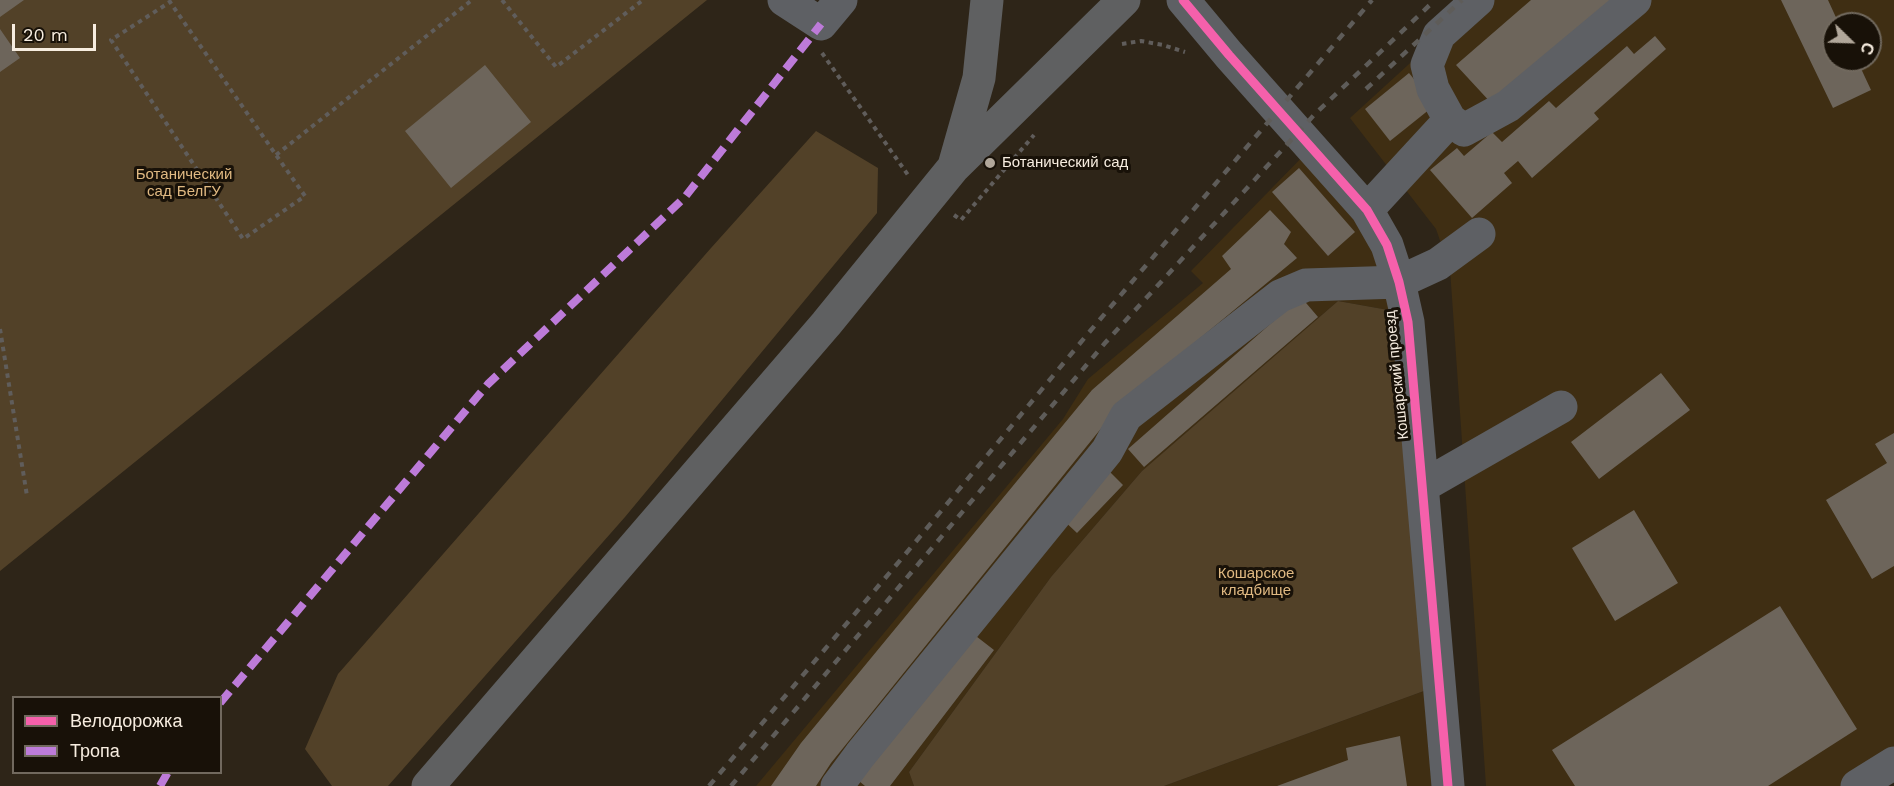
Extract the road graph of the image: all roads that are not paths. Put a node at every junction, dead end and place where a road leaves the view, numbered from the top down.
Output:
1 (784, 0) edge
2 (841, 0) edge
3 (987, 0) edge
4 (1183, 0) edge
5 (1478, 0) edge
6 (1635, 0) edge
7 (1112, 1) edge
8 (1450, 120) junction
9 (953, 168) junction
10 (1367, 210) junction
11 (1479, 234) dead end
12 (1399, 282) junction
13 (1561, 407) dead end
14 (1423, 486) junction
15 (1894, 763) edge
16 (428, 786) edge
17 (837, 786) edge
18 (1448, 786) edge
19 (1857, 786) edge

1 - 2 street
3 - 9 main road
4 - 10 street, Кошарский проезд
5 - 8 street
6 - 8 street
7 - 9 main road
8 - 10 street
9 - 16 main road
10 - 12 street, Кошарский проезд
11 - 12 street
12 - 14 street, Кошарский проезд
12 - 17 street
13 - 14 street
14 - 18 street, Кошарский проезд
15 - 19 street

